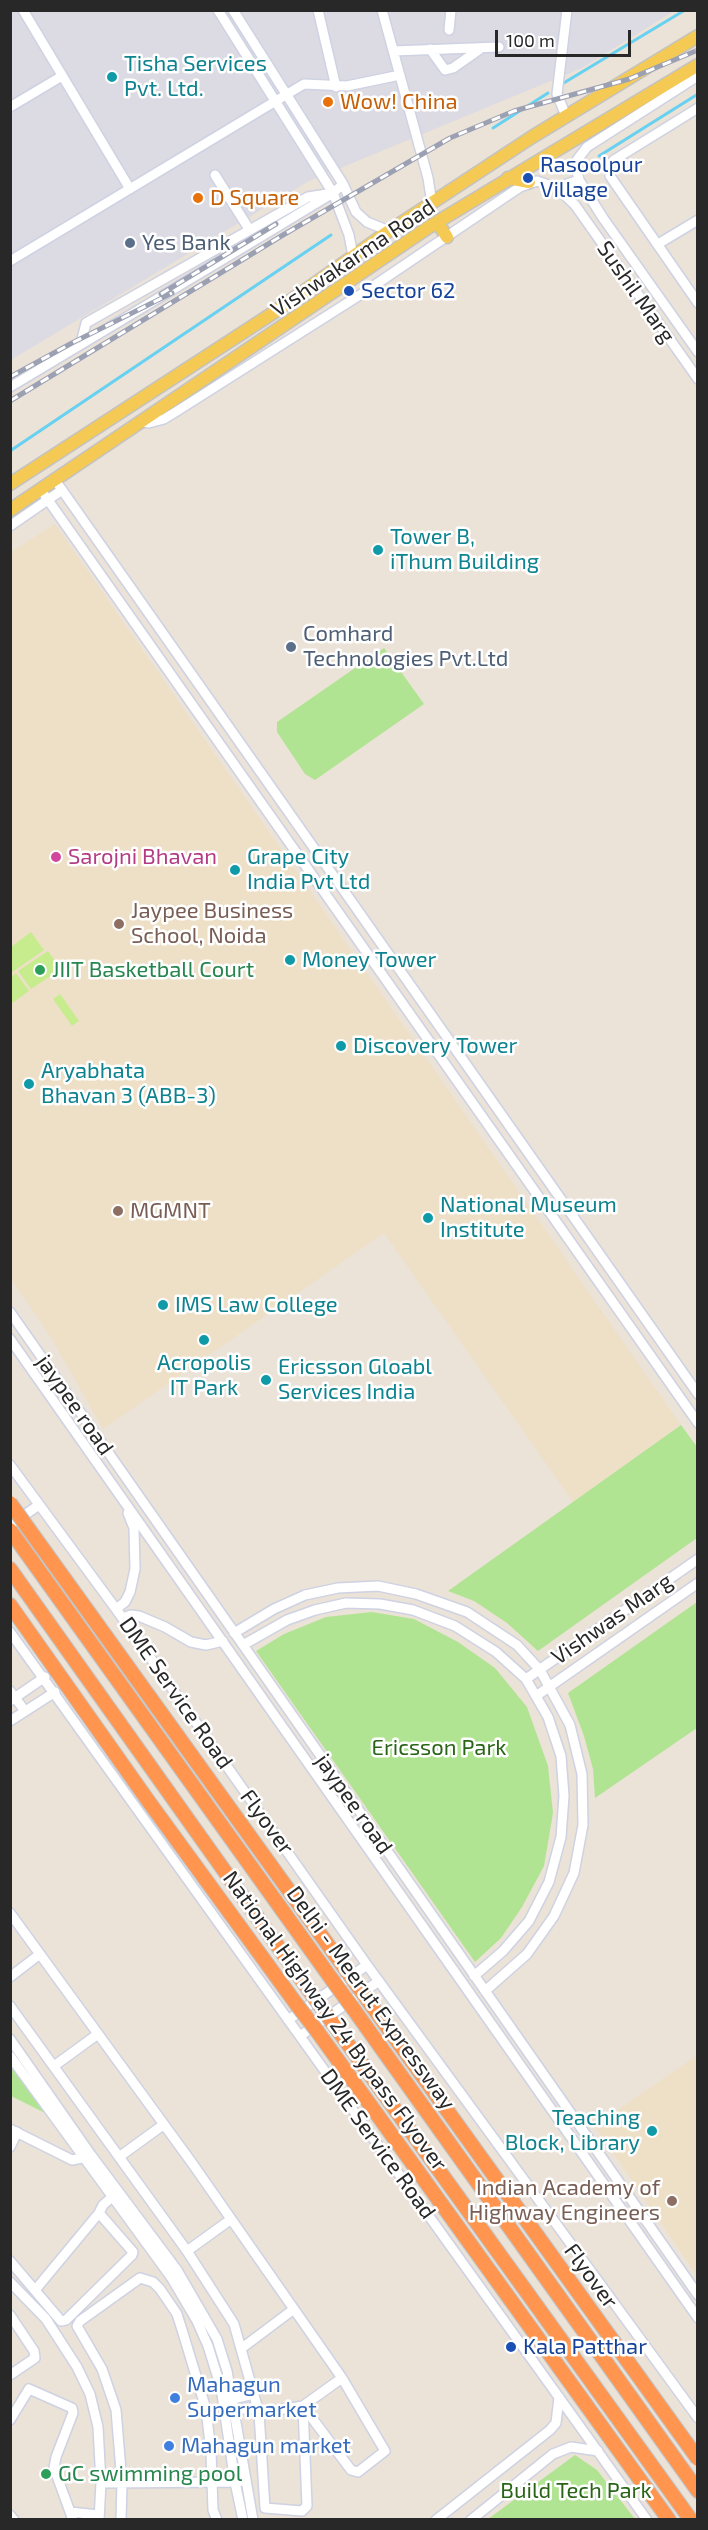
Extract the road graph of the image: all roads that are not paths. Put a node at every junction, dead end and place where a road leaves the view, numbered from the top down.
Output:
1 (23, 10) edge
2 (218, 10) edge
3 (233, 10) edge
4 (318, 10) edge
5 (382, 10) edge
6 (452, 10) edge
7 (567, 10) edge
8 (449, 30) dead end
9 (698, 36) edge
10 (499, 47) dead end
11 (430, 49) junction
12 (480, 49) junction
13 (393, 51) junction
14 (698, 64) edge
15 (400, 75) junction
16 (63, 76) junction
17 (698, 76) edge
18 (676, 84) junction
19 (336, 87) junction
20 (286, 95) junction
21 (275, 101) junction
22 (10, 107) edge
23 (698, 108) edge
24 (566, 116) junction
25 (215, 175) dead end
26 (508, 178) junction
27 (579, 180) junction
28 (529, 182) junction
29 (343, 184) junction
30 (130, 189) junction
31 (333, 193) junction
32 (563, 194) junction
33 (432, 204) junction
34 (698, 220) edge
35 (437, 222) junction
36 (249, 229) junction
37 (389, 231) junction
38 (447, 237) junction
39 (658, 244) junction
40 (354, 256) junction
41 (10, 261) edge
42 (698, 303) edge
43 (273, 313) junction
44 (281, 327) junction
45 (243, 333) junction
46 (81, 343) junction
47 (252, 346) junction
48 (698, 352) edge
49 (698, 379) edge
50 (10, 387) edge
51 (142, 422) junction
52 (10, 484) edge
53 (59, 485) junction
54 (45, 495) junction
55 (10, 510) edge
56 (10, 526) edge
57 (10, 1312) edge
58 (10, 1339) edge
59 (698, 1394) edge
60 (698, 1423) edge
61 (10, 1465) edge
62 (122, 1497) junction
63 (10, 1503) edge
64 (39, 1505) junction
65 (11, 1530) edge
66 (698, 1559) edge
67 (10, 1569) edge
68 (698, 1583) edge
69 (10, 1605) edge
70 (116, 1609) junction
71 (123, 1618) junction
72 (10, 1632) edge
73 (234, 1633) junction
74 (223, 1641) junction
75 (243, 1645) junction
76 (540, 1670) junction
77 (45, 1677) junction
78 (526, 1679) junction
79 (551, 1686) junction
80 (56, 1692) junction
81 (12, 1696) edge
82 (536, 1696) junction
83 (25, 1711) junction
84 (12, 1717) edge
85 (353, 1803) junction
86 (343, 1812) junction
87 (10, 1913) edge
88 (40, 1954) junction
89 (368, 1965) junction
90 (474, 1976) junction
91 (10, 1977) edge
92 (379, 1981) junction
93 (485, 1991) junction
94 (10, 2006) edge
95 (288, 2020) junction
96 (98, 2034) junction
97 (300, 2037) junction
98 (10, 2038) edge
99 (10, 2056) edge
100 (54, 2066) junction
101 (163, 2125) junction
102 (14, 2130) edge
103 (10, 2147) edge
104 (87, 2157) junction
105 (120, 2157) junction
106 (625, 2191) junction
107 (112, 2197) junction
108 (614, 2199) junction
109 (99, 2213) junction
110 (230, 2220) junction
111 (187, 2251) junction
112 (10, 2261) edge
113 (14, 2285) edge
114 (36, 2289) junction
115 (698, 2295) edge
116 (10, 2296) edge
117 (294, 2309) junction
118 (10, 2314) edge
119 (698, 2318) edge
120 (242, 2348) junction
121 (10, 2375) edge
122 (342, 2378) junction
123 (254, 2394) junction
124 (559, 2397) junction
125 (228, 2400) junction
126 (303, 2406) junction
127 (258, 2410) junction
128 (230, 2411) junction
129 (698, 2418) edge
130 (10, 2420) edge
131 (598, 2451) junction
132 (698, 2459) edge
133 (239, 2482) junction
134 (101, 2483) junction
135 (122, 2483) junction
136 (213, 2483) junction
137 (698, 2491) edge
138 (10, 2515) edge
139 (72, 2516) edge
140 (99, 2517) edge
141 (14, 2520) edge
142 (121, 2520) edge
143 (217, 2520) edge
144 (243, 2520) edge
145 (253, 2520) edge
146 (436, 2520) edge
147 (471, 2520) edge
148 (647, 2520) edge
149 (669, 2520) edge
150 (691, 2520) edge

1 - 16 street
2 - 21 street
3 - 20 street
4 - 19 street
5 - 13 street
6 - 8 street
7 - 24 street
9 - 24 main road, Vishwakarma Road
10 - 12 street
11 - 12 street
11 - 12 street
11 - 13 street
13 - 15 street
14 - 18 main road, Vishwakarma Road
15 - 19 street
15 - 33 street
16 - 22 street
16 - 30 street
17 - 18 street
18 - 26 main road, Vishwakarma Road
18 - 27 street
19 - 20 street
20 - 21 street
20 - 29 street
21 - 30 street
21 - 31 street
23 - 39 street
24 - 33 main road, Vishwakarma Road
25 - 36 street
26 - 28 main road
26 - 35 main road, Vishwakarma Road
27 - 32 street
27 - 48 street, Sushil Marg
28 - 32 street, Sushil Marg
28 - 38 street
29 - 31 street
29 - 37 street
30 - 41 street
31 - 36 street
31 - 40 street
31 - 46 street
32 - 49 street, Sushil Marg
33 - 37 main road, Vishwakarma Road
34 - 39 street
35 - 38 main road
35 - 44 main road, Vishwakarma Road
36 - 46 street
37 - 40 main road, Vishwakarma Road
38 - 51 street
39 - 42 street
40 - 43 main road, Vishwakarma Road
43 - 44 main road
43 - 45 main road, Vishwakarma Road
44 - 47 main road, Vishwakarma Road
45 - 47 main road
45 - 52 main road, Vishwakarma Road
46 - 50 street
47 - 51 main road, Vishwakarma Road
51 - 53 main road, Vishwakarma Road
53 - 54 main road, Vishwakarma Road
53 - 59 street
54 - 55 main road, Vishwakarma Road
54 - 56 street
54 - 60 street
57 - 73 street, jaypee road
58 - 62 street
61 - 64 street, DME Service Road
62 - 70 street
62 - 74 street
63 - 132 highway, Flyover, bridge
64 - 65 street
64 - 70 street, DME Service Road
65 - 137 highway, Delhi - Meerut Expressway, bridge
66 - 76 street, Vishwas Marg
67 - 150 highway, Delhi - Meerut Expressway, bridge
68 - 79 street, Vishwas Marg
69 - 149 highway, National Highway 24 Bypass Flyover, bridge
70 - 71 street, DME Service Road
71 - 74 street
71 - 89 street, DME Service Road
72 - 77 street, DME Service Road
73 - 75 street, jaypee road
73 - 76 street
74 - 86 street
75 - 78 street
75 - 85 street, jaypee road
76 - 78 street, Vishwas Marg
76 - 79 street
77 - 80 street, DME Service Road
77 - 81 street
78 - 82 street
79 - 82 street, Vishwas Marg
79 - 93 street
80 - 83 street
80 - 95 street, DME Service Road
81 - 83 street
82 - 90 street
83 - 84 street
85 - 86 street
85 - 90 street, jaypee road
86 - 108 street
87 - 88 street
88 - 91 street
88 - 96 street
89 - 92 street, DME Service Road
89 - 95 street
90 - 93 street, jaypee road
92 - 97 street
92 - 129 street, DME Service Road
93 - 106 street, jaypee road
94 - 100 street
95 - 97 street, DME Service Road
96 - 100 street
96 - 101 street
97 - 124 street, DME Service Road
98 - 104 street
99 - 104 street
100 - 105 street
101 - 105 street
101 - 110 street
102 - 103 street
102 - 104 street
104 - 107 street
104 - 125 street
105 - 111 street
106 - 108 street
106 - 115 street, jaypee road
107 - 109 street
107 - 125 street
108 - 119 street
109 - 114 street
109 - 114 street
110 - 111 street
110 - 117 street
111 - 120 street
112 - 114 street
113 - 116 street
113 - 134 street
117 - 120 street
117 - 122 street
118 - 121 street
120 - 123 street
122 - 126 street
122 - 126 street
123 - 125 street
123 - 127 street
124 - 131 street, DME Service Road
124 - 146 street
125 - 128 street
126 - 127 street
126 - 127 street
127 - 128 street
128 - 133 street
130 - 139 street
131 - 147 street
131 - 148 street, DME Service Road
133 - 136 street
133 - 144 street
133 - 145 street
134 - 135 street
134 - 140 street
135 - 136 street
135 - 136 street
135 - 142 street
136 - 143 street
138 - 141 street
139 - 140 street

